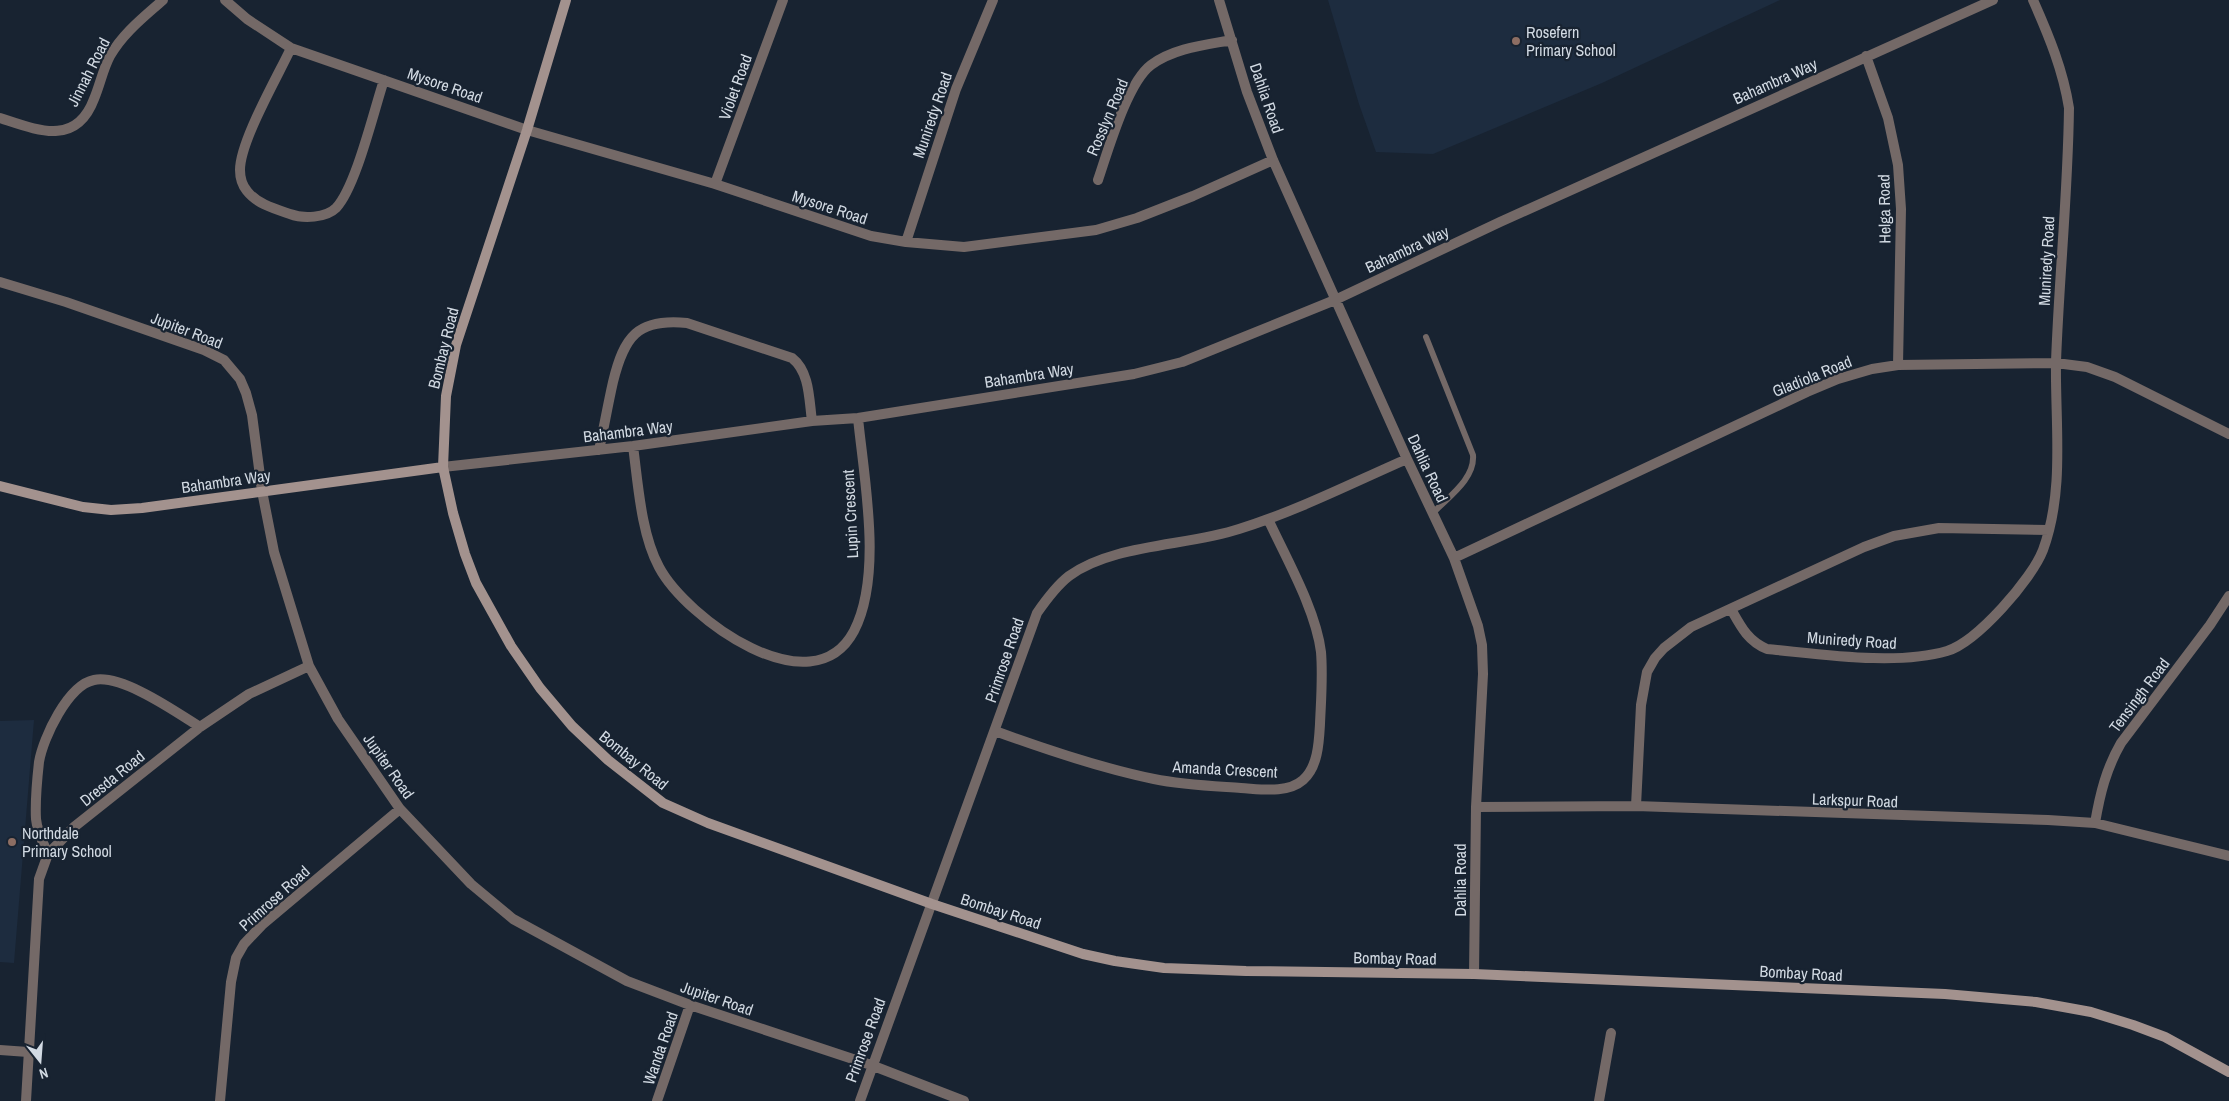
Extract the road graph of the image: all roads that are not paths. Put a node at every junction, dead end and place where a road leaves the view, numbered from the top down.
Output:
1 (163, 0) edge
2 (225, 0) edge
3 (566, 0) edge
4 (783, 0) edge
5 (993, 0) edge
6 (1219, 0) edge
7 (1993, 0) edge
8 (2033, 0) edge
9 (1232, 40) junction
10 (291, 48) junction
11 (1866, 56) junction
12 (384, 80) junction
13 (0, 118) edge
14 (527, 130) junction
15 (1272, 160) junction
16 (1098, 180) dead end
17 (715, 184) junction
18 (906, 242) junction
19 (0, 282) edge
20 (1335, 300) junction
21 (1426, 337) dead end
22 (2056, 363) junction
23 (1898, 365) junction
24 (858, 418) junction
25 (812, 421) junction
26 (2229, 434) edge
27 (633, 446) junction
28 (599, 450) junction
29 (1407, 459) junction
30 (443, 467) junction
31 (0, 486) edge
32 (262, 491) junction
33 (1433, 513) junction
34 (1268, 519) junction
35 (2049, 530) junction
36 (1454, 558) junction
37 (2229, 596) edge
38 (1731, 609) junction
39 (309, 666) junction
40 (200, 727) junction
41 (995, 731) junction
42 (1636, 806) junction
43 (1476, 807) junction
44 (400, 809) junction
45 (2095, 823) junction
46 (48, 854) junction
47 (2229, 856) edge
48 (932, 904) junction
49 (1474, 974) junction
50 (690, 1005) junction
51 (1611, 1033) dead end
52 (0, 1050) edge
53 (28, 1052) junction
54 (871, 1064) junction
55 (2229, 1072) edge
56 (26, 1101) edge
57 (220, 1101) edge
58 (657, 1101) edge
59 (860, 1101) edge
60 (964, 1101) edge
61 (1599, 1101) edge

1 - 13 street, Jinnah Road
2 - 10 street, Mysore Road
3 - 14 street, Bombay Road
4 - 17 street, Violet Road
5 - 18 street, Muniredy Road
6 - 9 street, Dahlia Road
7 - 11 street, Bahambra Way
8 - 22 street, Muniredy Road
9 - 15 street, Dahlia Road
9 - 16 street, Rosslyn Road
10 - 12 street, Mysore Road
10 - 12 street, Mysore Road
11 - 20 street, Bahambra Way
11 - 23 street, Helga Road
12 - 14 street, Mysore Road
14 - 17 street, Mysore Road
14 - 30 street, Bombay Road
15 - 18 street, Mysore Road
15 - 20 street, Dahlia Road
17 - 18 street, Mysore Road
19 - 32 street, Jupiter Road
20 - 24 street, Bahambra Way
20 - 29 street, Dahlia Road
21 - 33 lane
22 - 23 street, Gladiola Road
22 - 26 street, Gladiola Road
22 - 35 street, Muniredy Road
23 - 36 street, Gladiola Road
24 - 25 street, Bahambra Way
24 - 27 street, Lupin Crescent
25 - 27 street, Bahambra Way
25 - 28 street
27 - 28 street, Bahambra Way
28 - 30 street, Bahambra Way
29 - 33 street, Dahlia Road
29 - 34 street, Primrose Road
30 - 32 street, Bahambra Way
30 - 48 street, Bombay Road
31 - 32 street, Bahambra Way
32 - 39 street, Jupiter Road
33 - 36 street, Dahlia Road
34 - 41 street, Primrose Road
34 - 41 street, Amanda Crescent
35 - 38 street
35 - 38 street, Muniredy Road
36 - 43 street, Dahlia Road
37 - 45 street, Tensingh Road
38 - 42 street
39 - 40 street, Dresda Road
39 - 44 street, Jupiter Road
40 - 46 street, Dresda Road
40 - 46 street
41 - 48 street, Primrose Road
42 - 43 street, Larkspur Road
42 - 45 street, Larkspur Road
43 - 49 street, Dahlia Road
44 - 50 street, Jupiter Road
44 - 57 street, Primrose Road
45 - 47 street, Larkspur Road
46 - 53 street, Dresda Road
48 - 49 street, Bombay Road
48 - 54 street, Primrose Road
49 - 55 street, Bombay Road
50 - 54 street, Jupiter Road
50 - 58 street, Wanda Road
51 - 61 street
52 - 53 street
53 - 56 street, Dresda Road
54 - 59 street, Primrose Road
54 - 60 street, Jupiter Road

